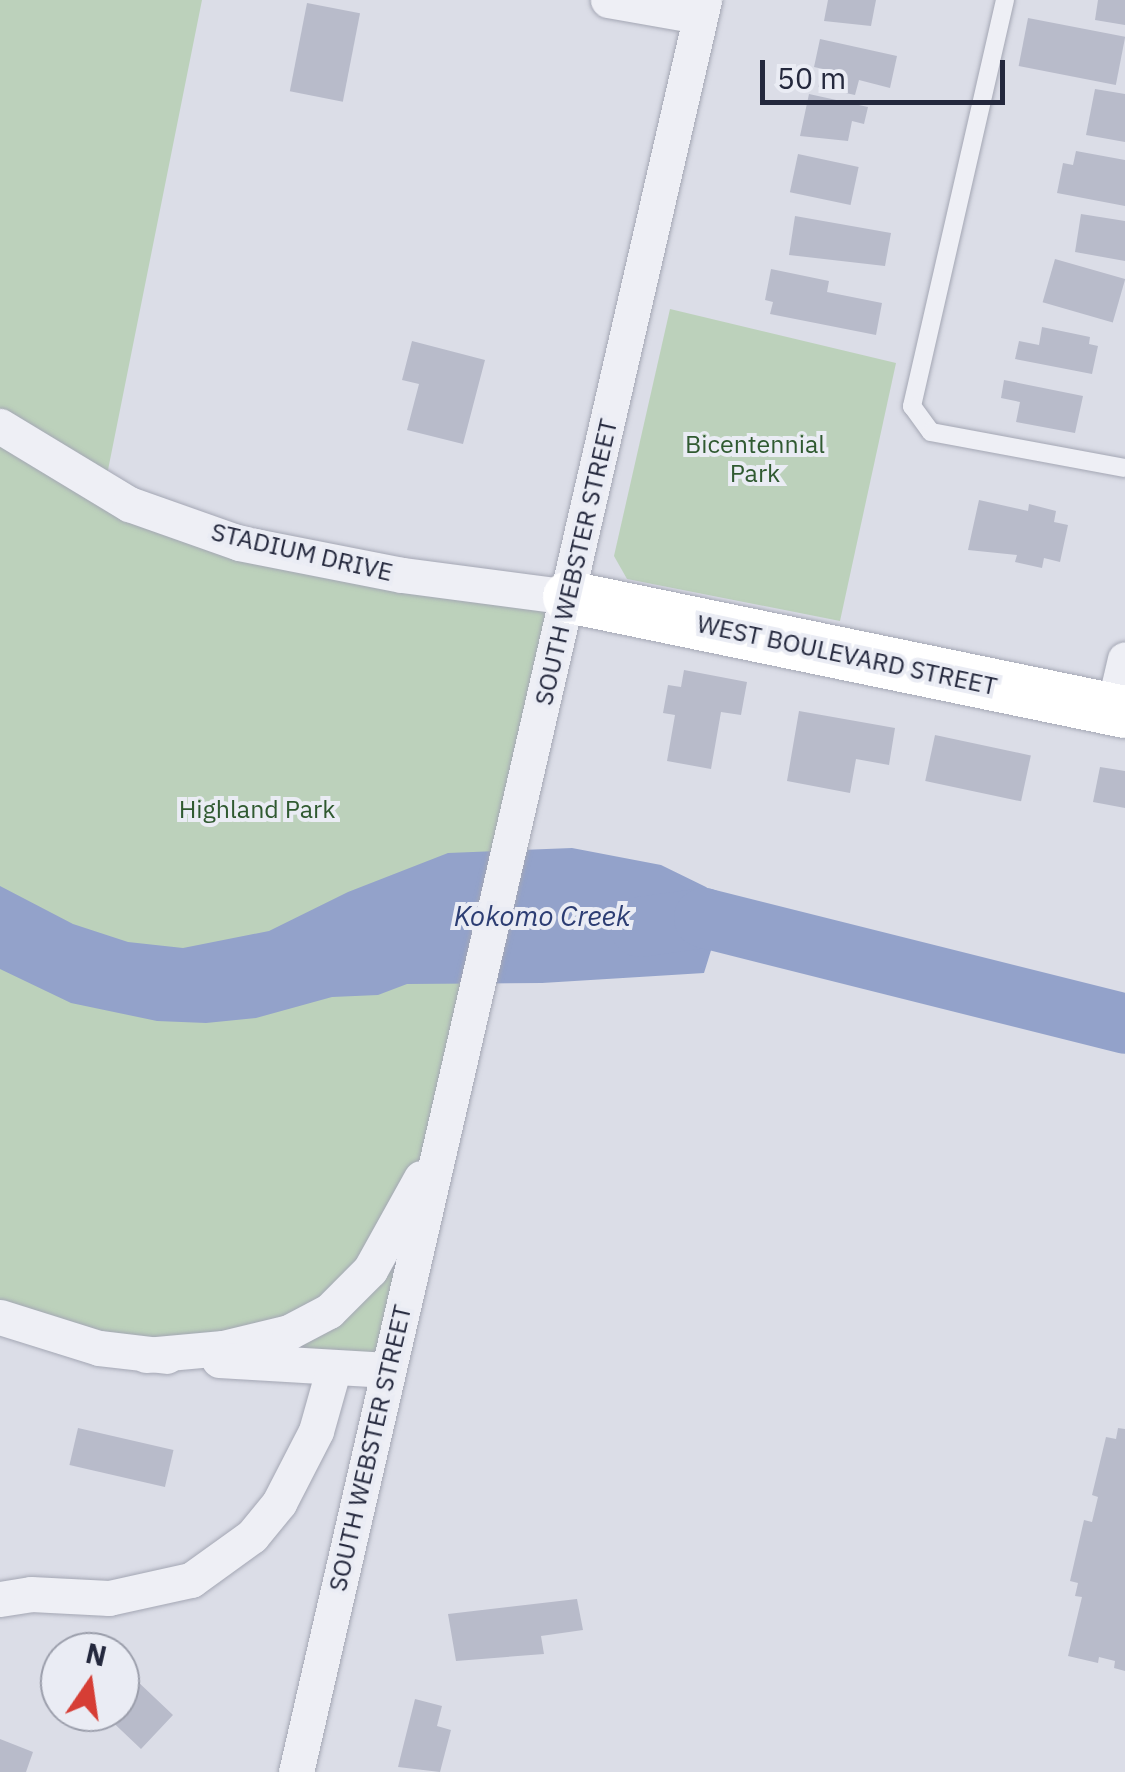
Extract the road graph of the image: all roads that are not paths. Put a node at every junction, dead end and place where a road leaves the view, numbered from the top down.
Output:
1 (608, 0) edge
2 (1005, 0) edge
3 (702, 8) edge
4 (0, 426) edge
5 (1125, 468) edge
6 (570, 598) junction
7 (1125, 660) edge
8 (1119, 711) edge
9 (447, 1124) junction
10 (0, 1317) edge
11 (146, 1355) junction
12 (334, 1367) junction
13 (388, 1370) junction
14 (0, 1599) edge
15 (296, 1772) edge

1 - 3 street
2 - 5 lane
3 - 6 street, SOUTH WEBSTER STREET
4 - 6 street, STADIUM DRIVE
6 - 8 main road, WEST BOULEVARD STREET
6 - 9 street, SOUTH WEBSTER STREET
7 - 8 street
9 - 11 street, SOUTH WEBSTER STREET
9 - 13 street, SOUTH WEBSTER STREET
10 - 11 street
11 - 12 street
12 - 13 street
12 - 14 street
13 - 15 street, SOUTH WEBSTER STREET

